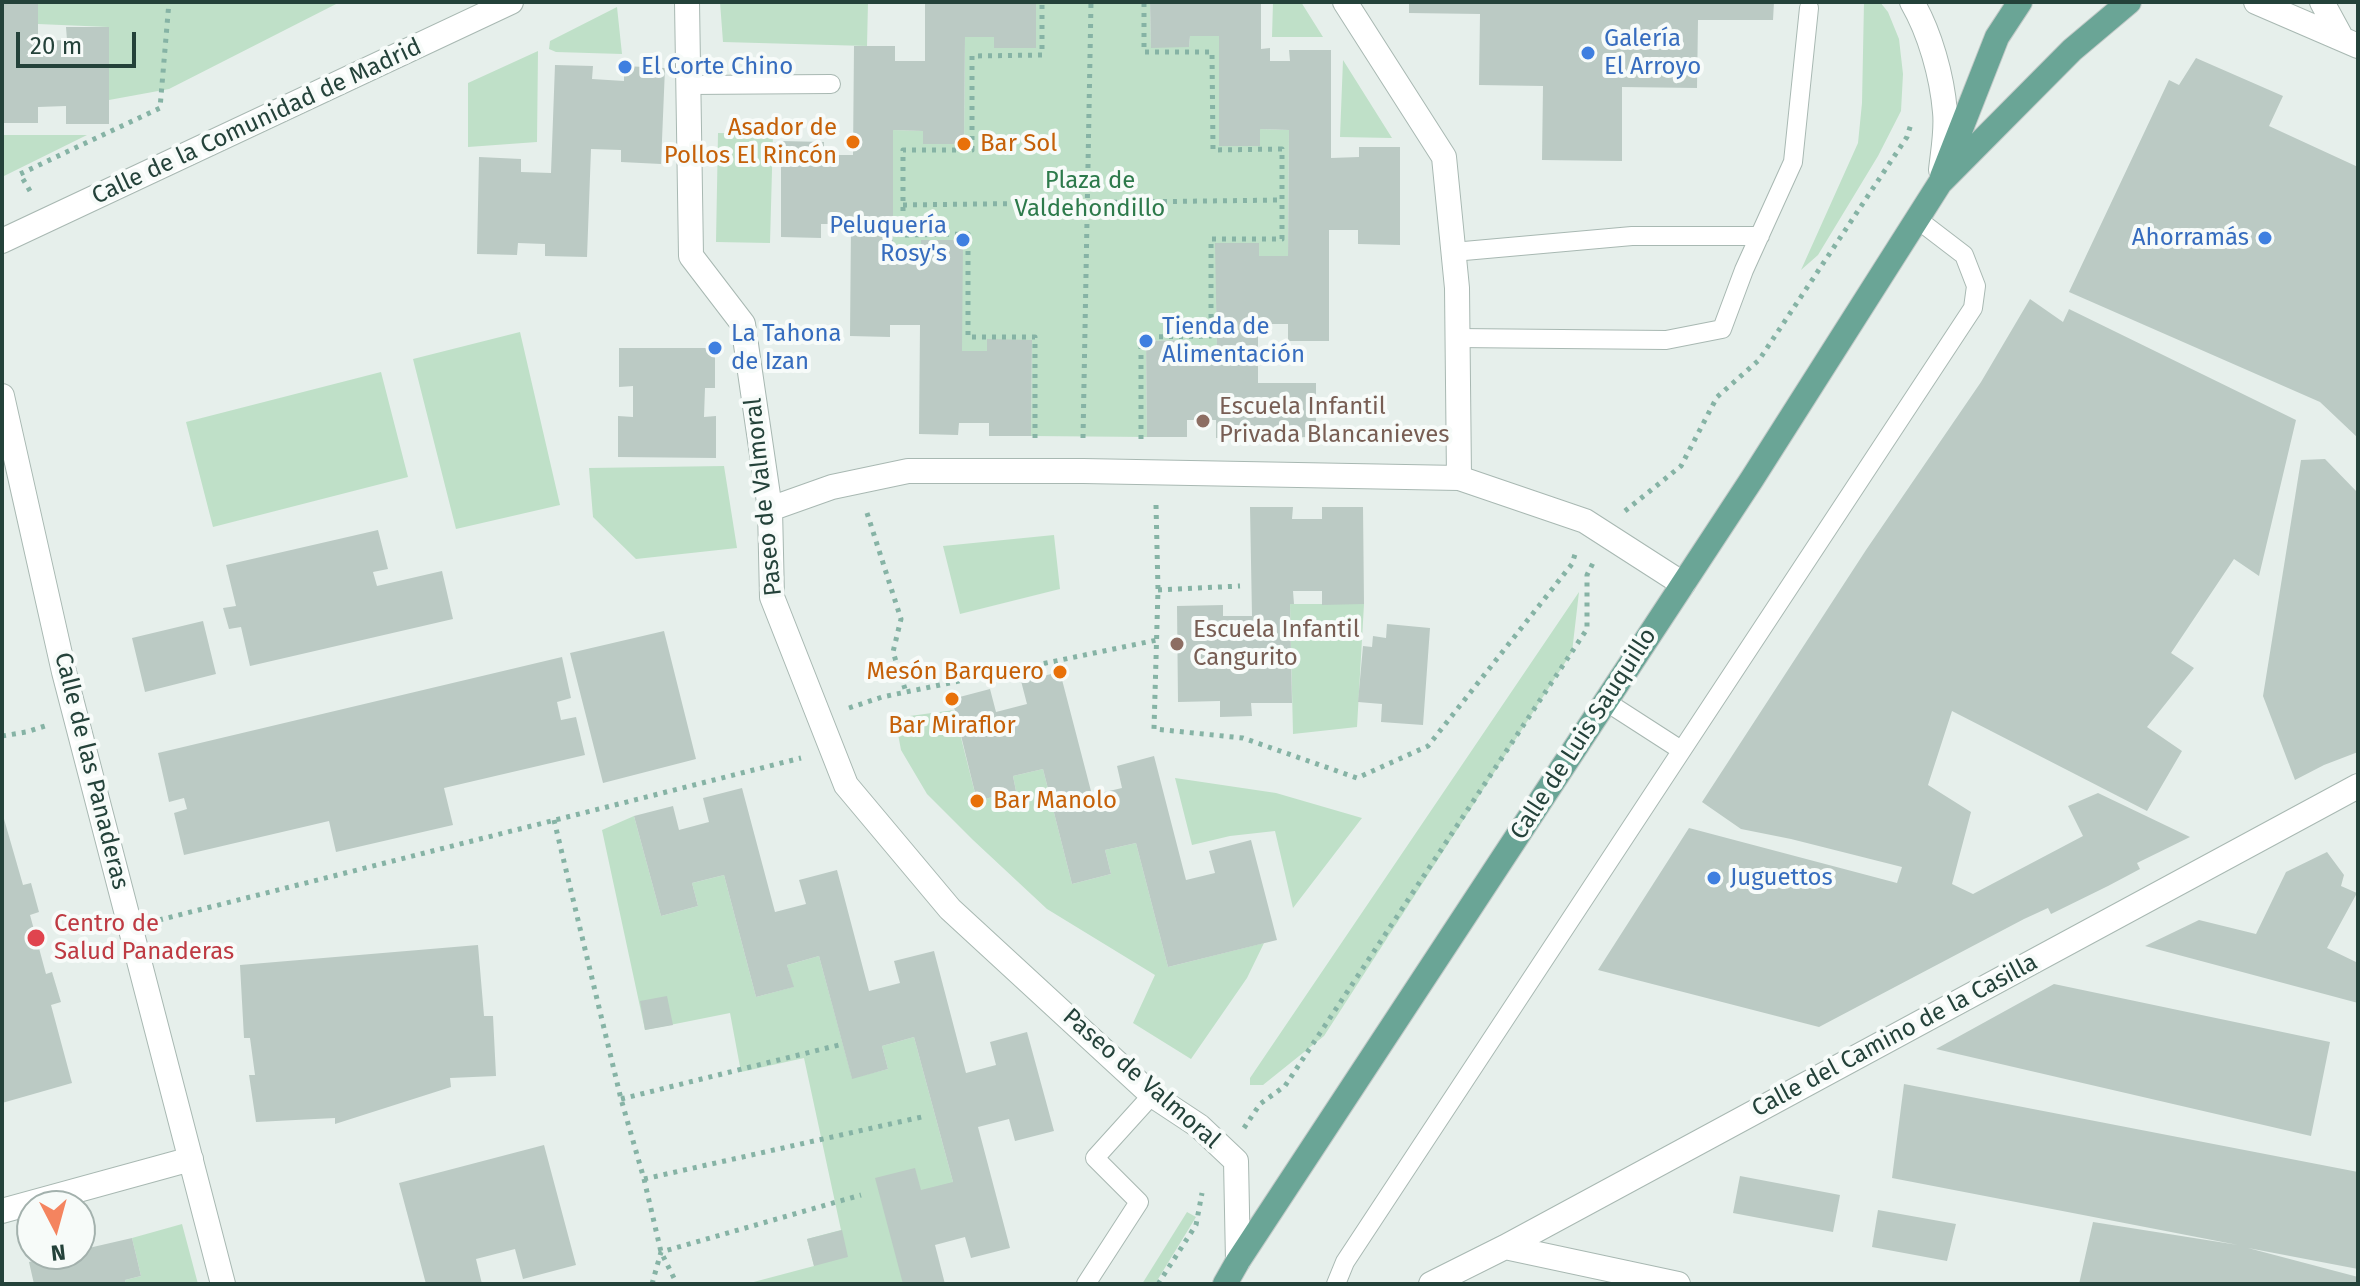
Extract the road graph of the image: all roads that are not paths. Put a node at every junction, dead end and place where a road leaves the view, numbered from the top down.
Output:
1 (511, 2) edge
2 (687, 2) edge
3 (1345, 2) edge
4 (1912, 2) edge
5 (2020, 2) edge
6 (2129, 2) edge
7 (2256, 2) edge
8 (2322, 2) edge
9 (1809, 8) dead end
10 (2349, 41) edge
11 (831, 84) dead end
12 (689, 85) junction
13 (1940, 183) junction
14 (1917, 219) junction
15 (1760, 236) junction
16 (2, 241) edge
17 (1453, 252) junction
18 (1457, 338) junction
19 (2, 396) edge
20 (1459, 478) junction
21 (770, 509) junction
22 (1683, 584) junction
23 (1605, 701) junction
24 (1681, 750) junction
25 (2358, 786) edge
26 (1152, 1095) junction
27 (191, 1159) junction
28 (2, 1211) edge
29 (1505, 1247) junction
30 (1238, 1261) junction
31 (223, 1284) edge
32 (1086, 1284) edge
33 (1225, 1284) edge
34 (1336, 1284) edge
35 (1431, 1284) edge
36 (1678, 1284) edge

1 - 16 street, Calle de la Comunidad de Madrid
2 - 12 street, Paseo de Valmoral
3 - 17 street
4 - 13 street
5 - 13 main road, Calle de Luis Sauquillo
6 - 13 main road, Calle de Luis Sauquillo
7 - 10 street
8 - 10 street
9 - 15 lane
11 - 12 lane
12 - 21 street, Paseo de Valmoral
13 - 14 main road, Calle de Luis Sauquillo
14 - 22 main road, Calle de Luis Sauquillo
14 - 24 lane
15 - 17 lane
15 - 18 lane
17 - 18 street
18 - 20 street
19 - 27 street, Calle de las Panaderas
20 - 21 street
20 - 22 street
21 - 26 street, Paseo de Valmoral
22 - 23 main road, Calle de Luis Sauquillo
23 - 24 lane
23 - 30 main road, Calle de Luis Sauquillo
24 - 34 lane
25 - 29 street, Calle del Camino de la Casilla
26 - 30 street, Paseo de Valmoral
26 - 32 lane
27 - 28 street
27 - 31 street, Calle de las Panaderas
29 - 35 street, Calle del Camino de la Casilla
29 - 36 street
30 - 33 main road, Calle de Luis Sauquillo

